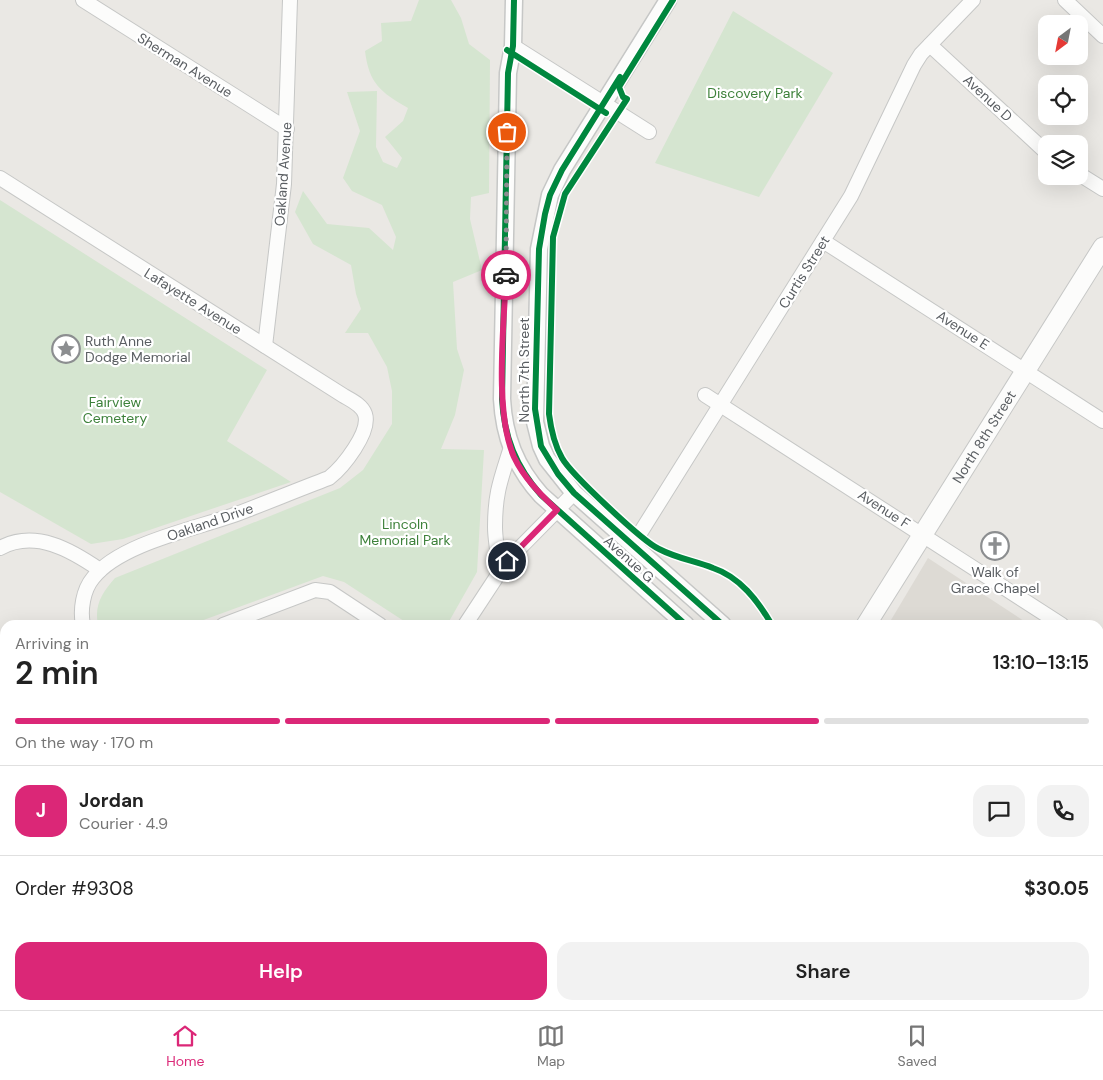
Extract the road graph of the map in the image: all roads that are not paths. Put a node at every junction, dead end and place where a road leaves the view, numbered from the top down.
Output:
1 (83, 0) edge
2 (290, 0) edge
3 (514, 0) edge
4 (668, 0) edge
5 (973, 0) edge
6 (1065, 0) edge
7 (1103, 36) edge
8 (930, 45) junction
9 (513, 46) junction
10 (604, 102) junction
11 (287, 129) junction
12 (649, 132) dead end
13 (1038, 145) edge
14 (0, 178) edge
15 (1088, 180) edge
16 (1103, 189) edge
17 (823, 241) junction
18 (1103, 247) edge
19 (265, 346) junction
20 (1026, 370) junction
21 (705, 395) dead end
22 (722, 406) junction
23 (1103, 421) edge
24 (361, 435) joint
25 (511, 447) junction
26 (574, 493) junction
27 (557, 510) junction
28 (922, 534) junction
29 (632, 546) junction
30 (0, 548) edge
31 (100, 570) junction
32 (497, 576) junction
33 (83, 620) edge
34 (236, 620) edge
35 (372, 620) edge
36 (468, 620) edge
37 (680, 620) edge
38 (717, 620) edge
39 (869, 620) edge
40 (1054, 620) edge

1 - 11 street, Sherman Avenue
2 - 11 street, Oakland Avenue
3 - 9 street, Avenue G
4 - 10 street, North 7th Street
5 - 8 street, Curtis Street
6 - 7 street
8 - 13 street, Avenue D
8 - 17 street, Curtis Street
9 - 10 street
9 - 25 street, Avenue G
10 - 12 street
10 - 26 street, North 7th Street
11 - 19 street, Oakland Avenue
14 - 19 street, Lafayette Avenue
15 - 16 street
17 - 20 street, Avenue E
17 - 22 street, Curtis Street
18 - 20 main road, North 8th Street
19 - 24 street, Lafayette Avenue
20 - 23 street, Avenue E
20 - 28 main road, North 8th Street
21 - 22 street, Avenue F
22 - 28 street, Avenue F
22 - 29 street, Curtis Street
24 - 31 street, Oakland Drive
25 - 27 street, Avenue G
25 - 32 street
26 - 27 street
26 - 29 street, Avenue G
27 - 32 street
27 - 37 street, Avenue G
28 - 39 main road, North 8th Street
28 - 40 street, Avenue F
29 - 38 street, Avenue G
30 - 31 street
31 - 33 street, Oakland Drive
32 - 36 street
34 - 35 street

